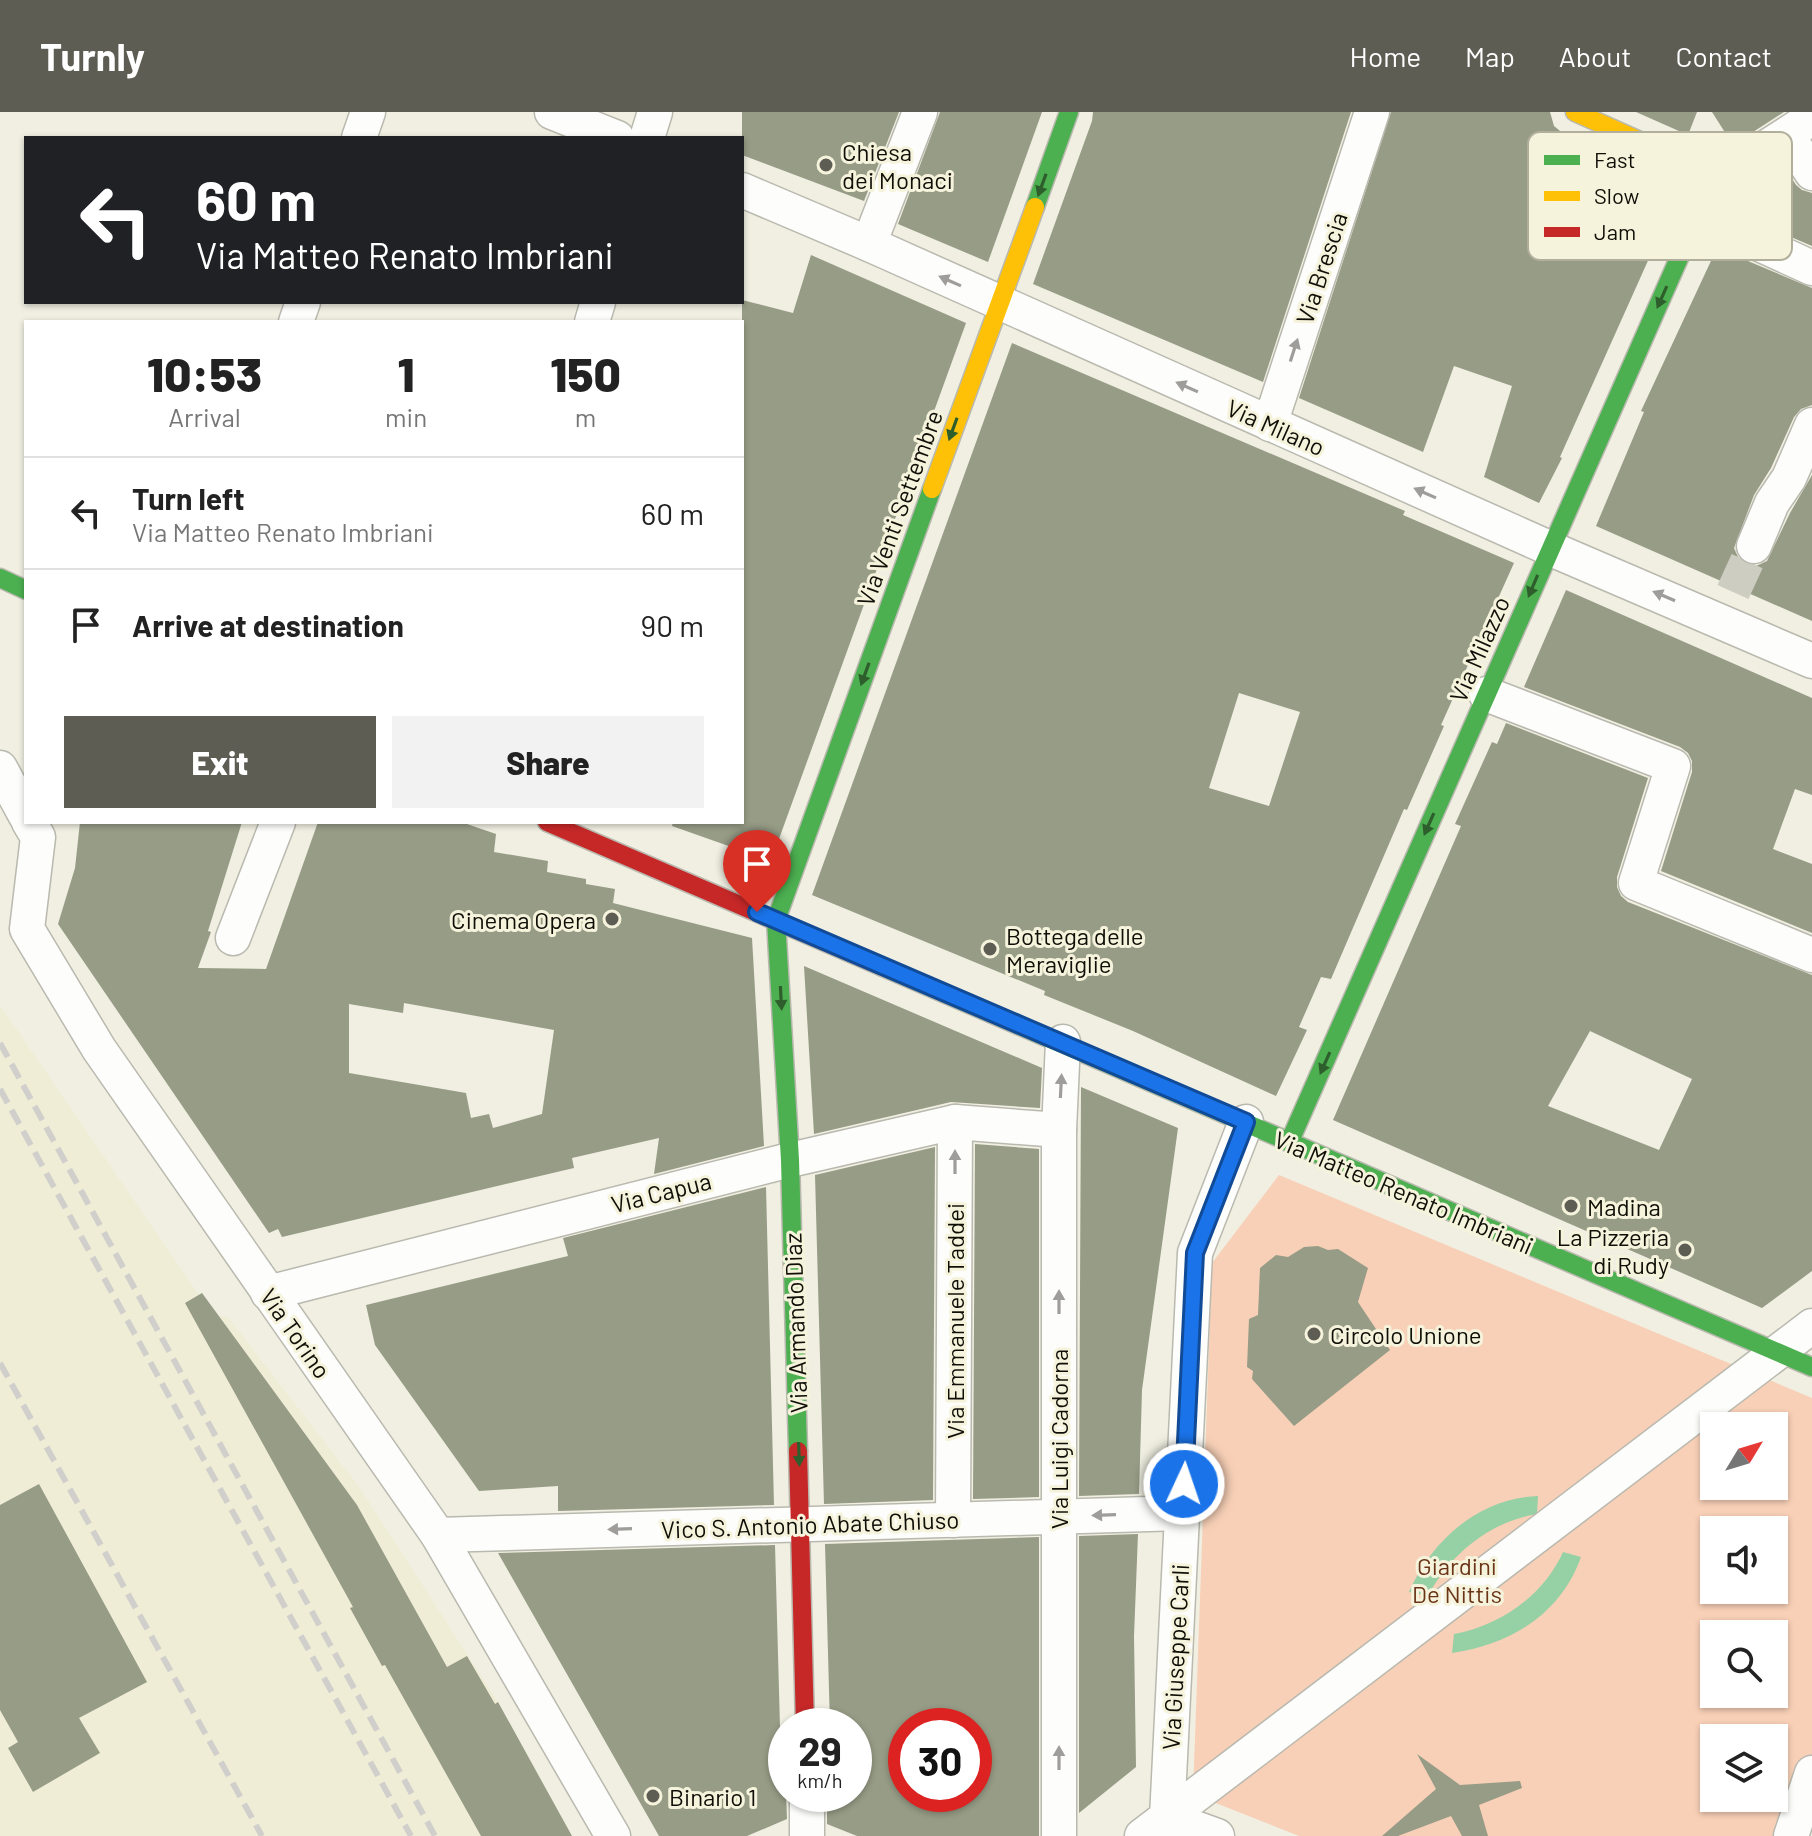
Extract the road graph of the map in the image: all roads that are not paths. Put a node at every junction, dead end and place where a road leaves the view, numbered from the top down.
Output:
1 (368, 112) edge
2 (552, 112) edge
3 (655, 112) edge
4 (920, 112) edge
5 (1069, 112) edge
6 (1372, 112) edge
7 (1575, 112) edge
8 (1799, 127) edge
9 (1620, 132) edge
10 (360, 136) edge
11 (612, 136) edge
12 (648, 136) edge
13 (1812, 173) edge
14 (744, 191) edge
15 (869, 244) junction
16 (1792, 259) edge
17 (1678, 260) edge
18 (1812, 268) edge
19 (998, 303) junction
20 (1270, 424) junction
21 (1812, 425) edge
22 (1754, 546) tunnel mouth
23 (1549, 548) junction
24 (0, 578) edge
25 (24, 589) edge
26 (1812, 661) edge
27 (1486, 694) junction
28 (0, 768) edge
29 (24, 812) edge
30 (30, 824) edge
31 (277, 824) edge
32 (552, 824) edge
33 (776, 920) junction
34 (233, 938) dead end
35 (1812, 955) edge
36 (1063, 1042) junction
37 (955, 1122) junction
38 (1246, 1122) junction
39 (1059, 1130) junction
40 (1289, 1143) junction
41 (790, 1160) junction
42 (268, 1293) junction
43 (1812, 1326) edge
44 (1776, 1352) junction
45 (1812, 1367) edge
46 (1182, 1513) junction
47 (1058, 1517) junction
48 (953, 1520) junction
49 (802, 1523) junction
50 (438, 1535) junction
51 (805, 1708) edge
52 (1812, 1773) edge
53 (807, 1812) edge
54 (1155, 1827) edge
55 (613, 1836) edge
56 (807, 1836) edge
57 (1059, 1836) edge
58 (1217, 1836) edge
59 (1791, 1836) edge

1 - 10 street
2 - 11 street
3 - 12 street
4 - 15 street
5 -> 19 street, Via Venti Settembre
20 -> 6 street, Via Brescia
7 - 9 street
8 - 13 street
14 - 15 street, Via Milano
19 -> 15 street, Via Milano
16 - 18 street
17 -> 23 street, Via Milazzo
20 -> 19 street, Via Milano
19 -> 33 street, Via Venti Settembre
23 -> 20 street, Via Milano
21 - 22 street
26 -> 23 street, Via Milano
23 -> 27 street, Via Milazzo
24 - 25 street
27 - 35 street
27 -> 40 street, Via Milazzo
28 - 29 street
30 - 42 street, Via Torino
31 - 34 street
32 - 33 street, Via Matteo Renato Imbriani
33 - 36 street, Via Matteo Renato Imbriani
33 -> 41 street, Via Armando Diaz
36 - 38 street, Via Matteo Renato Imbriani
39 -> 36 street, Via Luigi Cadorna
37 - 39 street, Via Capua
37 - 41 street, Via Capua
48 -> 37 street, Via Emmanuele Taddei
38 - 40 street, Via Matteo Renato Imbriani
38 - 46 street, Via Giuseppe Carli
47 -> 39 street, Via Luigi Cadorna
40 - 44 street, Via Matteo Renato Imbriani
41 - 42 street, Via Capua
41 -> 49 street, Via Armando Diaz
42 - 50 street, Via Torino
43 - 44 street
44 - 45 street, Via Matteo Renato Imbriani
44 - 54 street
46 -> 47 street, Vico S. Antonio Abate Chiuso
46 - 54 street, Via Giuseppe Carli
47 - 48 street, Vico S. Antonio Abate Chiuso
57 -> 47 street, Via Luigi Cadorna
48 - 49 street, Vico S. Antonio Abate Chiuso
49 -> 50 street, Vico S. Antonio Abate Chiuso
49 - 51 street, Via Armando Diaz
50 - 55 street, Via Torino
52 - 59 street
53 - 56 street
54 - 58 street

